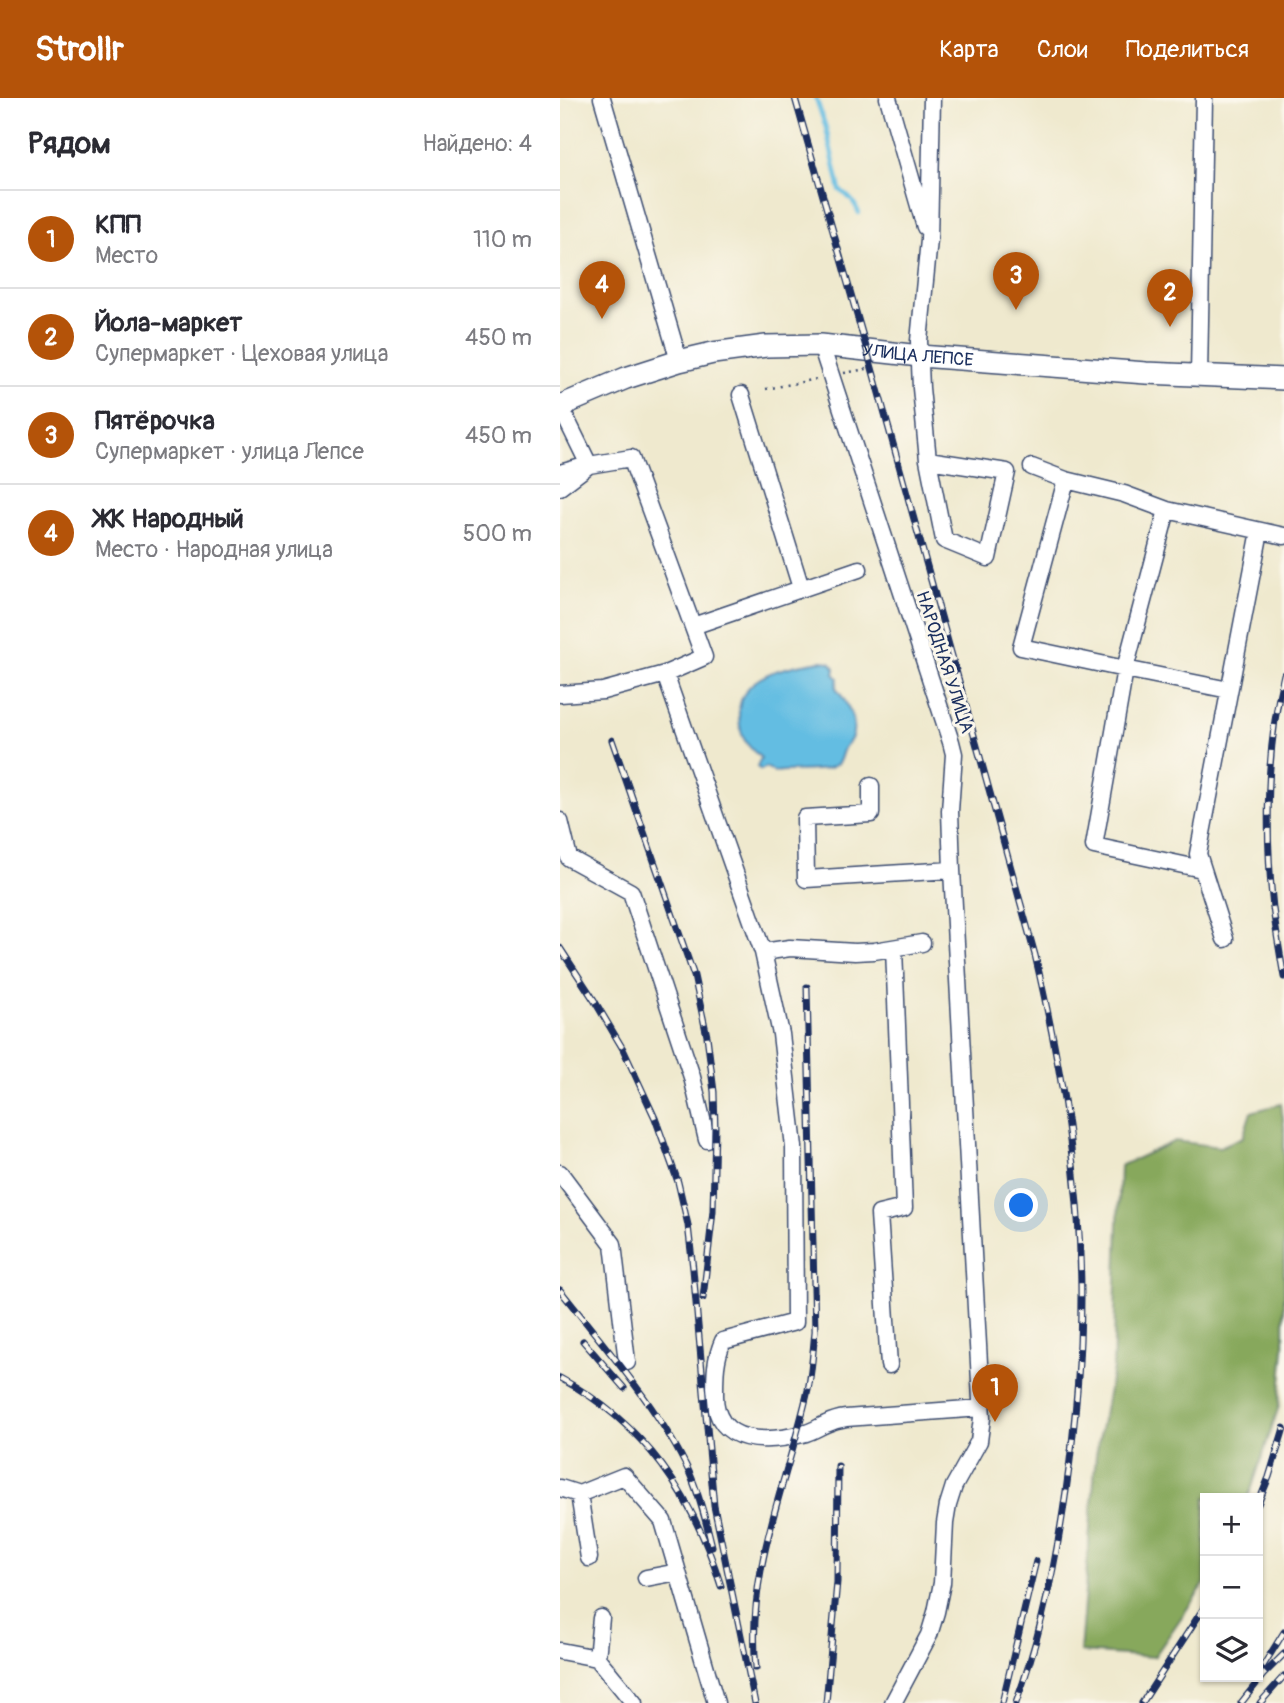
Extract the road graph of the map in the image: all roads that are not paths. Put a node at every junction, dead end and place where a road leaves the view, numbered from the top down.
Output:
1 (602, 98) edge
2 (888, 98) edge
3 (932, 98) edge
4 (1204, 98) edge
5 (929, 240) junction
6 (821, 345) junction
7 (920, 356) junction
8 (679, 361) junction
9 (1199, 376) junction
10 (1284, 379) edge
11 (741, 396) dead end
12 (560, 406) edge
13 (928, 460) junction
14 (589, 465) junction
15 (1032, 467) dead end
16 (560, 473) edge
17 (1066, 480) junction
18 (560, 487) edge
19 (1167, 510) junction
20 (1260, 531) junction
21 (1284, 536) edge
22 (859, 569) dead end
23 (801, 588) junction
24 (693, 626) junction
25 (1125, 669) junction
26 (665, 674) junction
27 (1229, 690) junction
28 (560, 694) edge
29 (871, 786) dead end
30 (560, 821) edge
31 (564, 856) edge
32 (1202, 869) junction
33 (952, 870) junction
34 (1225, 939) dead end
35 (922, 943) dead end
36 (894, 948) junction
37 (763, 952) junction
38 (707, 1140) dead end
39 (560, 1173) edge
40 (627, 1362) dead end
41 (889, 1366) dead end
42 (981, 1408) junction
43 (560, 1488) edge
44 (579, 1494) junction
45 (589, 1558) dead end
46 (678, 1572) junction
47 (646, 1578) dead end
48 (601, 1618) dead end
49 (560, 1651) edge
50 (597, 1658) junction
51 (634, 1703) edge
52 (716, 1703) edge
53 (892, 1703) edge

1 - 8 street
2 - 5 street
3 - 5 street
4 - 9 street
5 - 7 street
6 - 7 main road, УЛИЦА ЛЕПСЕ
6 - 8 main road, УЛИЦА ЛЕПСЕ
6 - 33 street, НАРОДНАЯ УЛИЦА
7 - 9 main road, УЛИЦА ЛЕПСЕ
7 - 13 street
8 - 12 main road, УЛИЦА ЛЕПСЕ
9 - 10 main road, УЛИЦА ЛЕПСЕ
11 - 23 street
12 - 14 street
13 - 13 street
14 - 16 street
14 - 18 street
14 - 24 street
15 - 17 street
17 - 19 street
17 - 25 street
19 - 20 street
19 - 25 street
20 - 21 street
20 - 27 street
22 - 23 street
23 - 24 street
24 - 26 street
25 - 27 street
25 - 32 street
26 - 28 street
26 - 37 street
27 - 32 street
29 - 33 street
30 - 31 street
31 - 38 street
32 - 34 street
33 - 42 street, НАРОДНАЯ УЛИЦА
35 - 36 street
36 - 37 street
36 - 41 street
37 - 42 street
39 - 40 street
42 - 53 street, НАРОДНАЯ УЛИЦА
43 - 44 street
44 - 45 street
44 - 46 street
46 - 47 street
46 - 52 street
48 - 50 street
49 - 50 street
50 - 51 street

